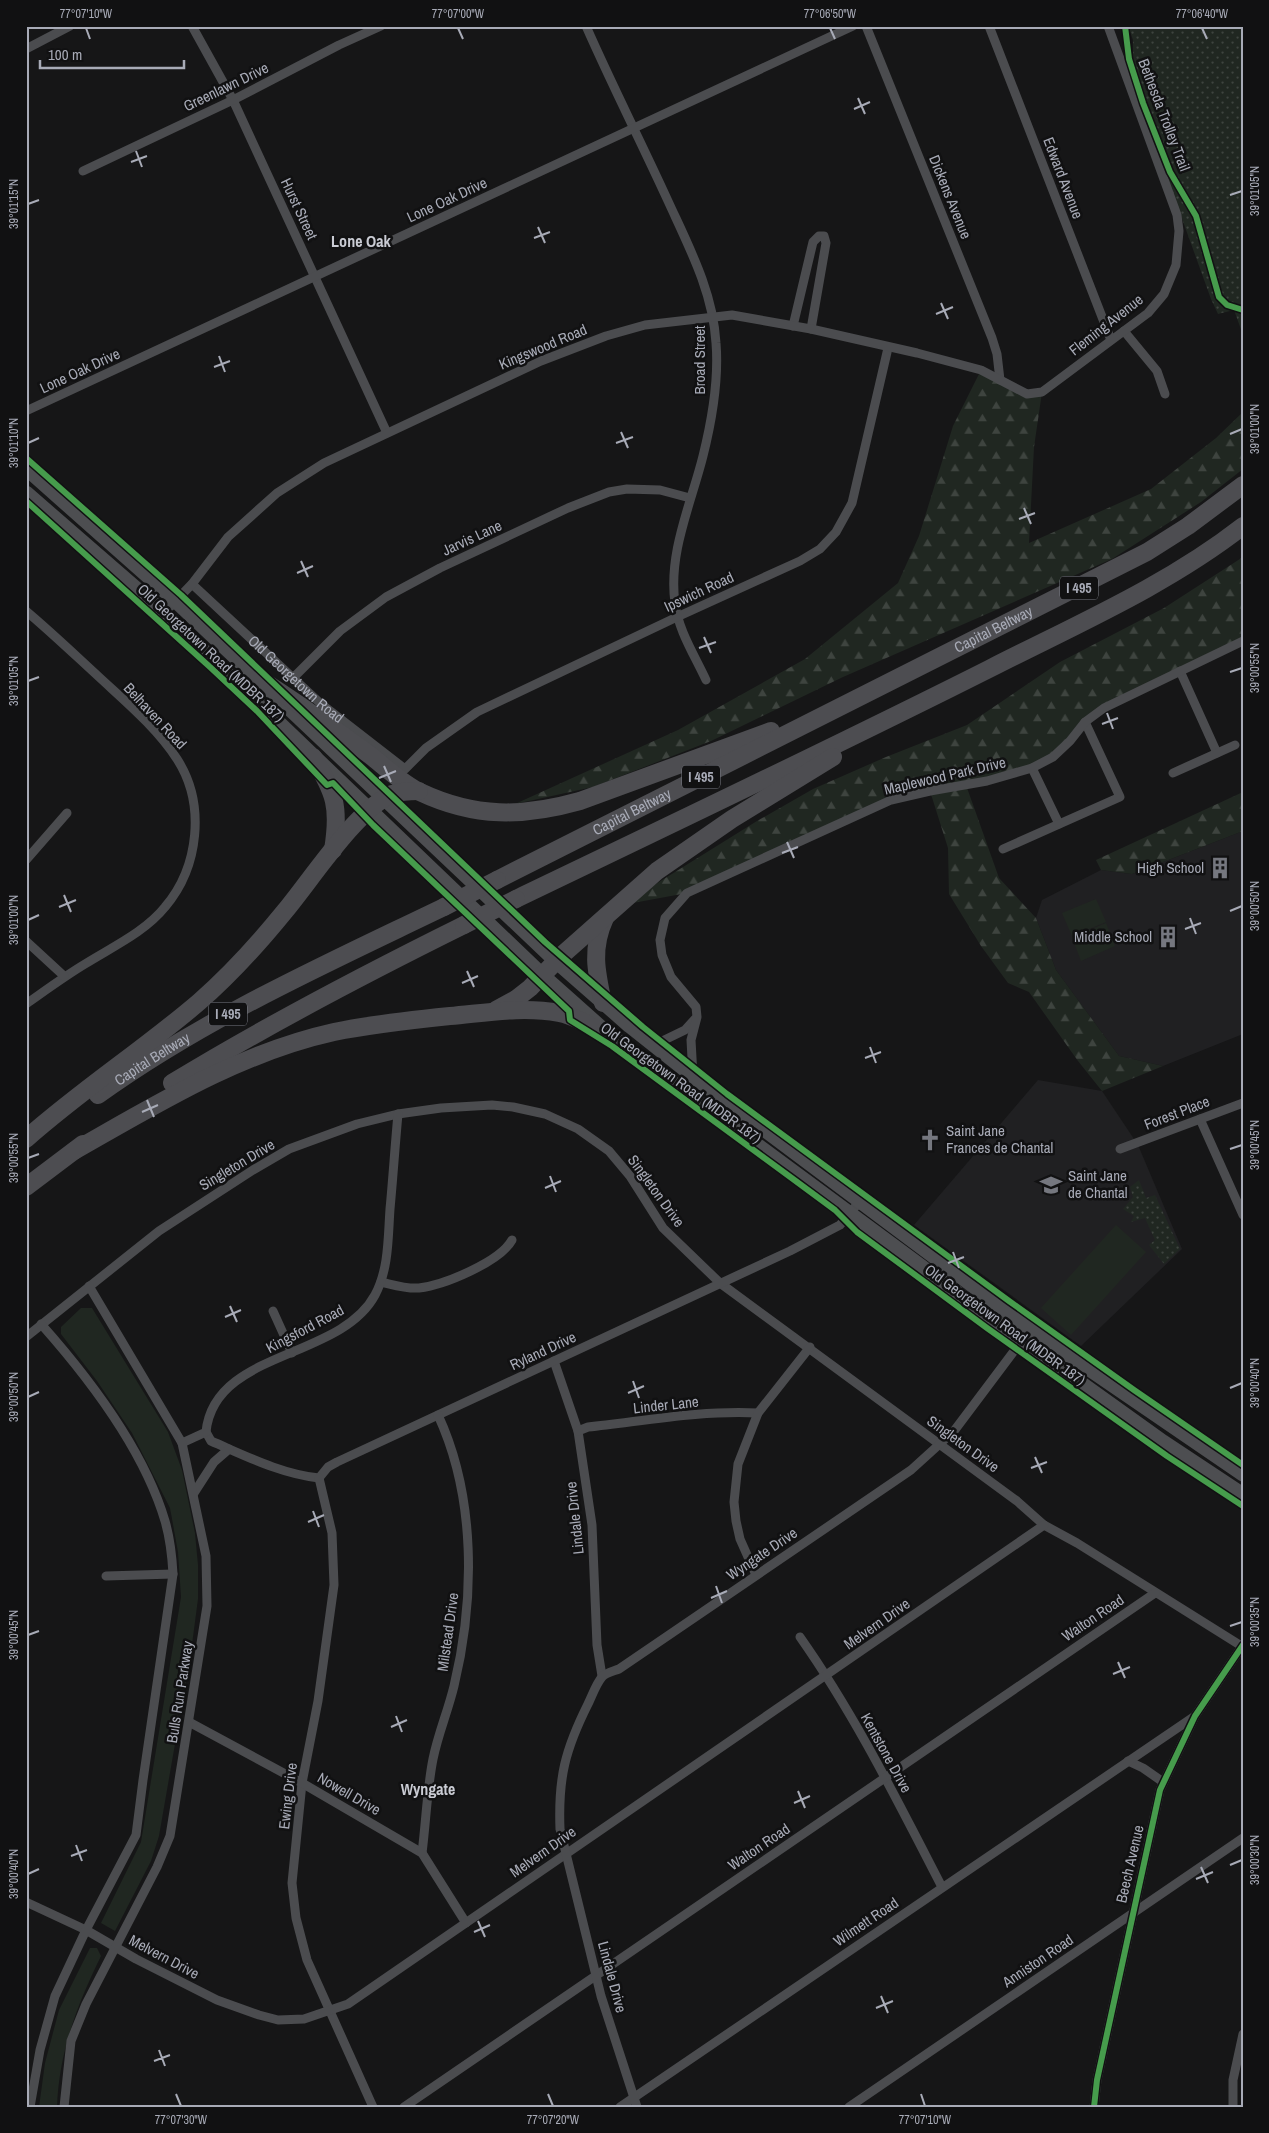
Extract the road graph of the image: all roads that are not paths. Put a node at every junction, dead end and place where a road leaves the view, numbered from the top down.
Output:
1 (70, 26) edge
2 (192, 26) edge
3 (381, 26) edge
4 (586, 26) edge
5 (853, 26) edge
6 (866, 26) edge
7 (989, 26) edge
8 (1108, 26) edge
9 (26, 49) edge
10 (233, 100) junction
11 (634, 128) junction
12 (83, 171) dead end
13 (315, 276) junction
14 (713, 316) junction
15 (793, 326) junction
16 (811, 329) junction
17 (1124, 331) junction
18 (1111, 340) junction
19 (888, 348) junction
20 (1000, 380) junction
21 (1165, 394) dead end
22 (26, 411) edge
23 (387, 433) junction
24 (26, 468) edge
25 (1243, 485) edge
26 (26, 493) edge
27 (690, 498) junction
28 (1243, 526) edge
29 (192, 584) junction
30 (176, 601) junction
31 (26, 610) edge
32 (164, 613) junction
33 (677, 617) junction
34 (1243, 641) edge
35 (1180, 671) junction
36 (905, 675) junction
37 (294, 677) junction
38 (258, 678) junction
39 (706, 680) dead end
40 (920, 703) junction
41 (1085, 722) junction
42 (1235, 745) dead end
43 (1217, 753) junction
44 (313, 757) junction
45 (405, 768) joint
46 (1032, 768) junction
47 (1173, 773) dead end
48 (418, 791) junction
49 (384, 799) junction
50 (369, 810) junction
51 (67, 813) dead end
52 (1059, 824) junction
53 (1003, 849) dead end
54 (333, 850) junction
55 (26, 860) edge
56 (608, 913) junction
57 (26, 941) edge
58 (556, 961) junction
59 (542, 975) junction
60 (64, 976) junction
61 (603, 1002) junction
62 (26, 1004) edge
63 (493, 1012) junction
64 (697, 1016) junction
65 (616, 1041) junction
66 (654, 1045) junction
67 (693, 1076) junction
68 (1243, 1103) edge
69 (398, 1114) junction
70 (1200, 1119) junction
71 (26, 1139) edge
72 (26, 1146) edge
73 (1120, 1149) dead end
74 (74, 1151) junction
75 (26, 1188) edge
76 (860, 1201) junction
77 (849, 1214) junction
78 (1243, 1215) edge
79 (512, 1240) dead end
80 (381, 1282) junction
81 (720, 1283) junction
82 (89, 1286) junction
83 (273, 1311) dead end
84 (41, 1324) junction
85 (1031, 1329) junction
86 (26, 1337) edge
87 (1022, 1341) junction
88 (810, 1347) junction
89 (292, 1353) junction
90 (554, 1361) junction
91 (758, 1414) junction
92 (438, 1415) junction
93 (578, 1431) junction
94 (206, 1432) junction
95 (182, 1443) junction
96 (940, 1445) junction
97 (229, 1449) junction
98 (1243, 1474) edge
99 (319, 1478) junction
100 (194, 1493) junction
101 (1243, 1495) edge
102 (1044, 1525) junction
103 (174, 1574) junction
104 (756, 1575) junction
105 (106, 1576) dead end
106 (1155, 1593) junction
107 (800, 1637) dead end
108 (1242, 1646) edge
109 (827, 1675) junction
110 (602, 1676) junction
111 (1195, 1716) junction
112 (189, 1722) junction
113 (1128, 1761) junction
114 (885, 1778) junction
115 (1163, 1782) junction
116 (302, 1783) junction
117 (1243, 1838) edge
118 (566, 1852) junction
119 (422, 1853) junction
120 (942, 1887) junction
121 (26, 1902) edge
122 (1132, 1913) junction
123 (466, 1923) junction
124 (86, 1930) junction
125 (116, 1948) junction
126 (596, 1975) junction
127 (329, 2011) junction
128 (1243, 2034) edge
129 (634, 2097) junction
130 (1094, 2106) edge
131 (30, 2107) edge
132 (64, 2107) edge
133 (373, 2107) edge
134 (404, 2107) edge
135 (620, 2107) edge
136 (637, 2107) edge
137 (849, 2107) edge
138 (1233, 2107) edge

1 - 9 street
2 - 10 street, Hurst Street
3 - 10 street, Greenlawn Drive
4 - 11 street, Broad Street
5 - 11 street, Lone Oak Drive
6 - 20 street, Dickens Avenue
7 - 18 street, Edward Avenue
8 - 17 street, Fleming Avenue
10 - 12 street, Greenlawn Drive
10 - 13 street, Hurst Street
11 - 13 street, Lone Oak Drive
11 - 14 street, Broad Street
13 - 22 street, Lone Oak Drive
13 - 23 street, Hurst Street
14 - 15 street, Kingswood Road
14 - 23 street, Kingswood Road
14 - 27 street, Broad Street
15 - 16 street, Kingswood Road
15 - 16 street
16 - 19 street, Kingswood Road
17 - 18 street, Fleming Avenue
17 - 21 street
18 - 20 street, Fleming Avenue
19 - 20 street, Kingswood Road
19 - 33 street, Ipswich Road
23 - 29 street, Kingswood Road
24 - 30 main road, Old Georgetown Road
25 - 36 highway, Capital Beltway / I 495
26 - 32 main road
27 - 33 street, Broad Street
27 - 37 street, Jarvis Lane
28 - 40 highway, Capital Beltway / I 495
29 - 30 street, Kingswood Road
29 - 37 street, Old Georgetown Road
30 - 32 street, Kingswood Road
30 - 38 main road, Old Georgetown Road
31 - 60 street, Belhaven Road
32 - 44 main road
33 - 39 street, Broad Street
33 - 45 street, Ipswich Road
34 - 35 street, Maplewood Park Drive
35 - 41 street, Maplewood Park Drive
35 - 43 street
36 - 48 highway
36 - 72 highway, Capital Beltway / I 495, bridge
37 - 45 street, Old Georgetown Road
38 - 48 highway
38 - 49 main road, Old Georgetown Road
40 - 56 highway
40 - 74 highway, Capital Beltway / I 495, bridge
41 - 46 street, Maplewood Park Drive
41 - 52 street
42 - 43 street
43 - 47 street
44 - 50 main road
44 - 54 highway
46 - 52 street
46 - 64 street, Maplewood Park Drive
48 - 49 highway
49 - 50 highway
49 - 58 main road, Old Georgetown Road
50 - 54 highway
50 - 59 main road
51 - 55 street
52 - 53 street
54 - 71 highway
56 - 58 highway
56 - 61 highway
57 - 60 street
58 - 59 highway
58 - 61 main road, Old Georgetown Road
59 - 63 highway
59 - 65 main road
60 - 62 street, Belhaven Road
61 - 66 main road, Old Georgetown Road
63 - 65 highway
63 - 74 highway
64 - 66 street
64 - 67 street
65 - 77 main road
66 - 67 main road, Old Georgetown Road
67 - 76 main road, Old Georgetown Road
68 - 70 street, Forest Place
69 - 80 street, Kingsford Road
69 - 81 street, Singleton Drive
69 - 82 street, Singleton Drive
70 - 73 street, Forest Place
70 - 78 street
74 - 75 highway, Capital Beltway / I 495
76 - 77 street, Ryland Drive
76 - 85 main road, Old Georgetown Road
77 - 81 street, Ryland Drive
77 - 87 main road
79 - 80 street
80 - 89 street, Kingsford Road
81 - 88 street, Singleton Drive
81 - 90 street, Ryland Drive
82 - 84 street, Singleton Drive
82 - 95 street, Bulls Run Parkway
83 - 89 street
84 - 86 street, Singleton Drive
84 - 103 street, Bulls Run Parkway
85 - 87 street, Wyngate Drive
85 - 98 main road, Old Georgetown Road
87 - 96 street, Wyngate Drive
87 - 101 main road
88 - 91 street
88 - 96 street, Singleton Drive
89 - 94 street, Kingsford Road
90 - 92 street, Ryland Drive
90 - 93 street, Lindale Drive
91 - 93 street, Linder Lane
91 - 104 street
92 - 99 street, Ryland Drive
92 - 119 street, Milstead Drive
93 - 110 street, Lindale Drive
94 - 95 street
94 - 97 street
95 - 100 street, Bulls Run Parkway
96 - 102 street, Singleton Drive
96 - 104 street, Wyngate Drive
97 - 99 street
97 - 100 street
99 - 116 street, Ewing Drive
100 - 112 street, Bulls Run Parkway
102 - 106 street, Singleton Drive
102 - 109 street, Melvern Drive
103 - 105 street
103 - 124 street, Bulls Run Parkway
104 - 110 street, Wyngate Drive
106 - 108 street, Singleton Drive
106 - 114 street, Walton Road
107 - 109 street, Kentstone Drive
108 - 111 street, Beech Avenue
109 - 114 street, Kentstone Drive
109 - 118 street, Melvern Drive
110 - 118 street
111 - 113 street, Wilmett Road
111 - 115 street, Beech Avenue
112 - 116 street, Nowell Drive
112 - 125 street, Bulls Run Parkway
113 - 115 street
113 - 120 street, Wilmett Road
114 - 120 street, Kentstone Drive
114 - 126 street, Walton Road
115 - 122 street, Beech Avenue
116 - 119 street, Nowell Drive
116 - 127 street, Ewing Drive
117 - 122 street, Anniston Road
118 - 123 street, Melvern Drive
118 - 126 street, Lindale Drive
119 - 123 street, Nowell Drive
120 - 129 street, Wilmett Road
121 - 124 street, Melvern Drive
122 - 130 street, Beech Avenue
122 - 137 street, Anniston Road
123 - 127 street, Melvern Drive
124 - 125 street, Melvern Drive
124 - 131 street, Bulls Run Parkway
125 - 127 street, Melvern Drive
125 - 132 street, Bulls Run Parkway
126 - 129 street, Lindale Drive
126 - 134 street, Walton Road
127 - 133 street, Ewing Drive
128 - 138 street
129 - 135 street, Wilmett Road
129 - 136 street, Lindale Drive

